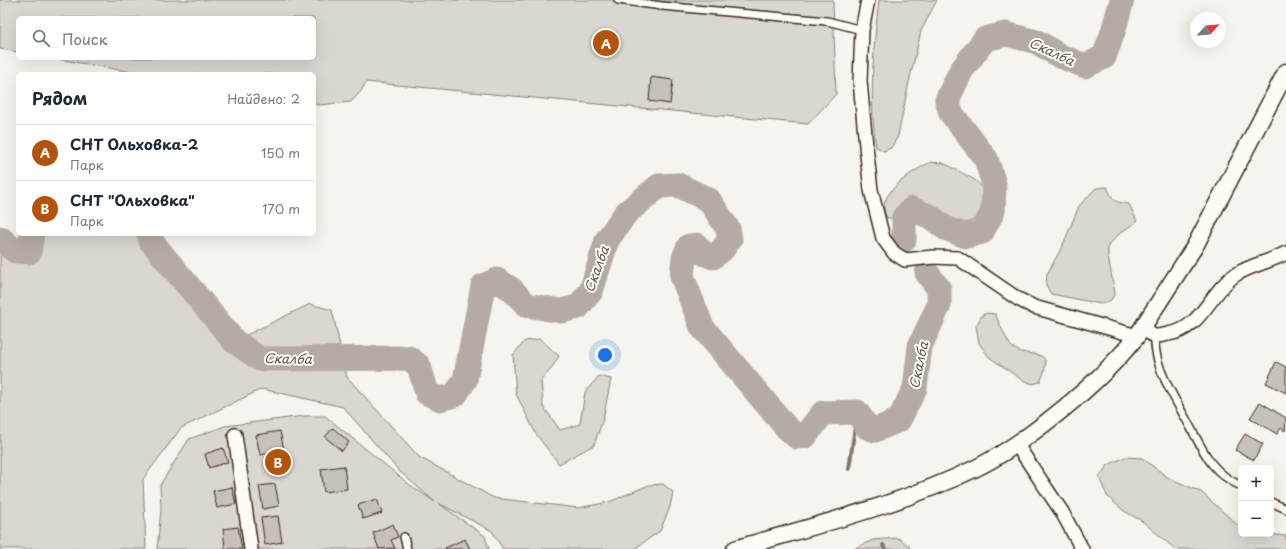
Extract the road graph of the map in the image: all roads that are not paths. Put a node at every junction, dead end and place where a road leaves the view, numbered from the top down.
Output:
1 (618, 0) edge
2 (868, 0) edge
3 (862, 30) junction
4 (1286, 72) edge
5 (1286, 253) edge
6 (1145, 333) junction
7 (235, 435) dead end
8 (1017, 445) junction
9 (1238, 485) edge
10 (1274, 503) edge
11 (1286, 509) edge
12 (404, 537) dead end
13 (251, 549) edge
14 (407, 549) edge
15 (735, 549) edge
16 (1082, 549) edge

1 - 3 lane
2 - 3 street
3 - 6 street
4 - 6 street
5 - 6 street
6 - 8 street
6 - 9 lane
7 - 13 street
8 - 15 street
8 - 16 street
10 - 11 lane
12 - 14 lane

